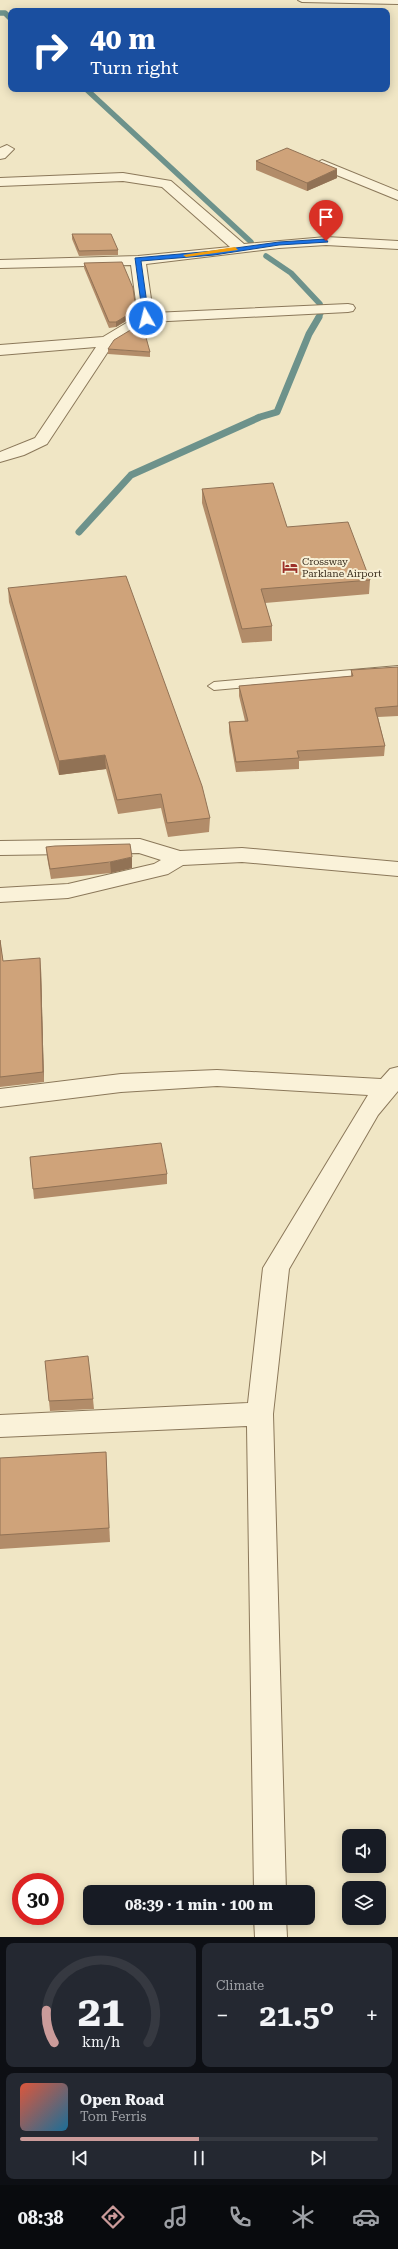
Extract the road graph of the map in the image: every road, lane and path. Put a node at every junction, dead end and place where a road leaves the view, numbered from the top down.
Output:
1 (302, 0) edge
2 (398, 2) edge
3 (322, 164) edge
4 (0, 182) edge
5 (398, 196) edge
6 (398, 245) edge
7 (240, 248) junction
8 (138, 260) junction
9 (0, 264) edge
10 (348, 308) dead end
11 (146, 318) junction
12 (107, 341) junction
13 (0, 350) edge
14 (0, 457) edge
15 (398, 670) edge
16 (214, 686) dead end
17 (0, 848) edge
18 (179, 858) junction
19 (398, 869) edge
20 (0, 895) edge
21 (393, 1082) edge
22 (0, 1098) edge
23 (260, 1414) junction
24 (0, 1426) edge
25 (270, 1885) edge
26 (270, 1925) edge
27 (271, 1937) edge

1 - 2 lane
3 - 5 street
4 - 7 street
6 - 7 street
7 - 8 street
8 - 9 street
8 - 11 street
10 - 11 street
11 - 12 street
12 - 13 street
12 - 14 street
15 - 16 lane
17 - 18 street
18 - 19 street
18 - 20 street
21 - 22 street
21 - 23 street
23 - 24 street
23 - 25 street
26 - 27 street

